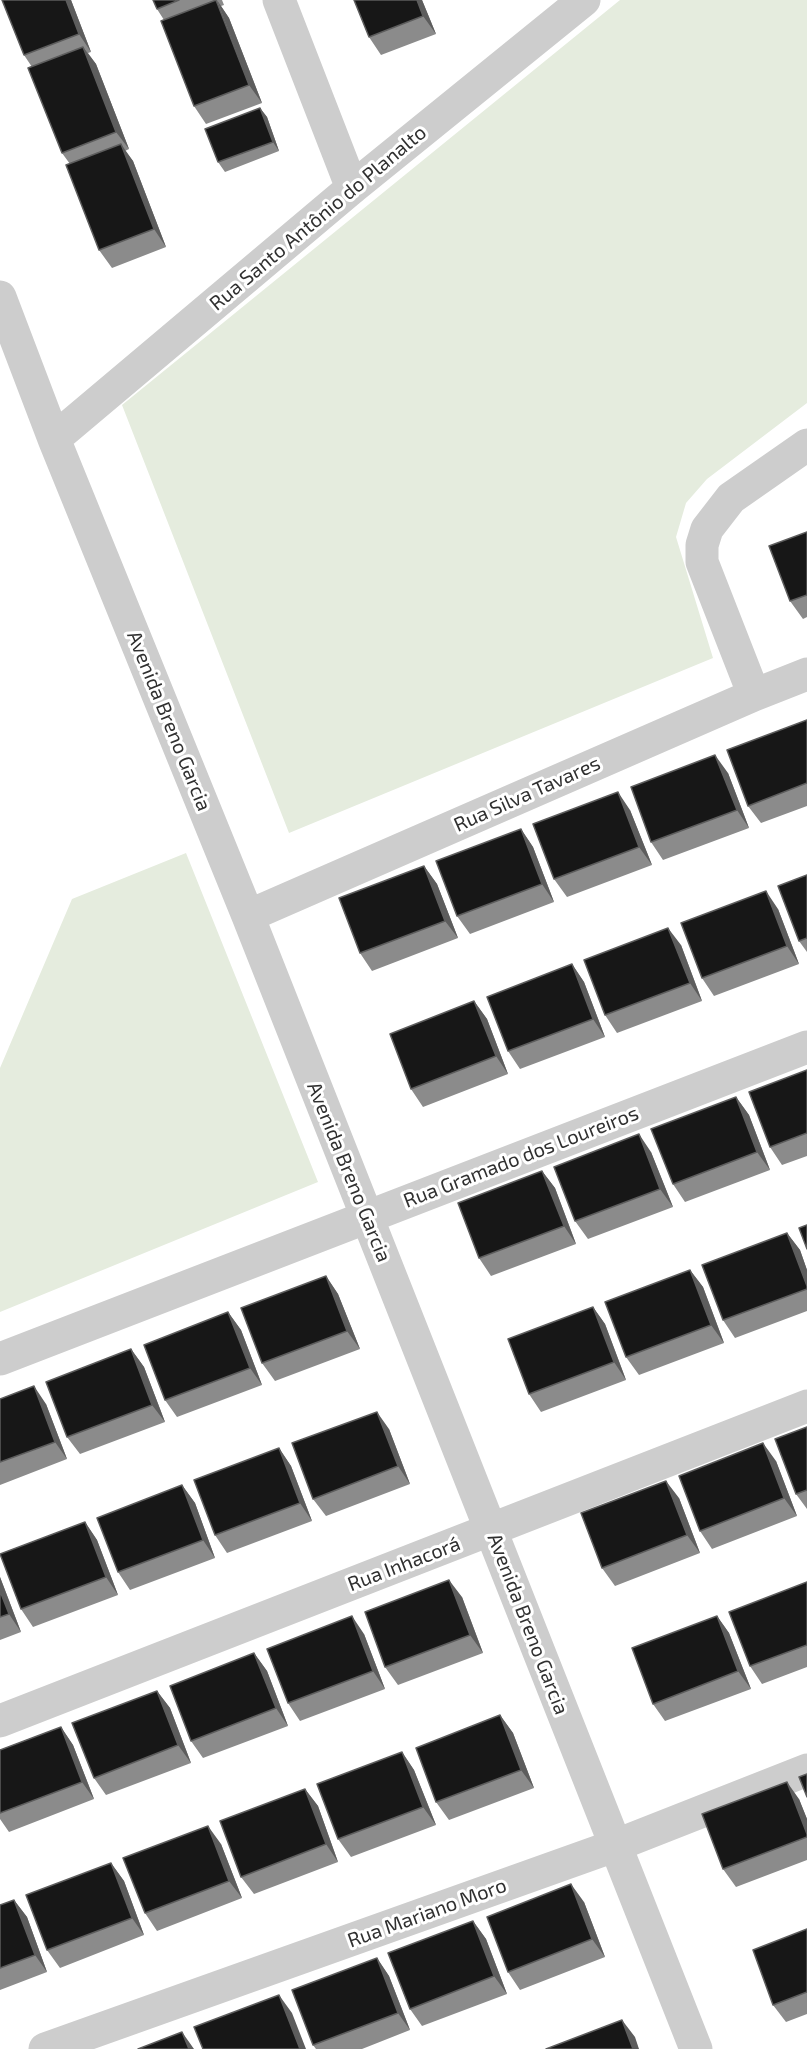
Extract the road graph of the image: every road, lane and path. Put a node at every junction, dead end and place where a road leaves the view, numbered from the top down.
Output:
1 (279, 0) edge
2 (584, 0) edge
3 (352, 188) junction
4 (0, 297) edge
5 (54, 439) junction
6 (807, 445) edge
7 (807, 674) edge
8 (754, 695) junction
9 (248, 916) junction
10 (807, 1047) edge
11 (367, 1217) junction
12 (0, 1359) edge
13 (807, 1407) edge
14 (491, 1530) junction
15 (0, 1721) edge
16 (807, 1770) edge
17 (614, 1846) junction
18 (45, 2049) edge
19 (696, 2049) edge

1 - 3 street
2 - 3 street, Rua Santo Antônio do Planalto
3 - 5 street, Rua Santo Antônio do Planalto
4 - 5 street, Avenida Breno Garcia
5 - 9 street, Avenida Breno Garcia
6 - 8 street
7 - 8 street, Rua Silva Tavares
8 - 9 street, Rua Silva Tavares
9 - 11 street, Avenida Breno Garcia
10 - 11 street, Rua Gramado dos Loureiros
11 - 12 street, Rua Gramado dos Loureiros
11 - 14 street, Avenida Breno Garcia
13 - 14 street, Rua Inhacorá
14 - 15 street, Rua Inhacorá
14 - 17 street, Avenida Breno Garcia
16 - 17 street, Rua Mariano Moro
17 - 18 street, Rua Mariano Moro
17 - 19 street, Avenida Breno Garcia

